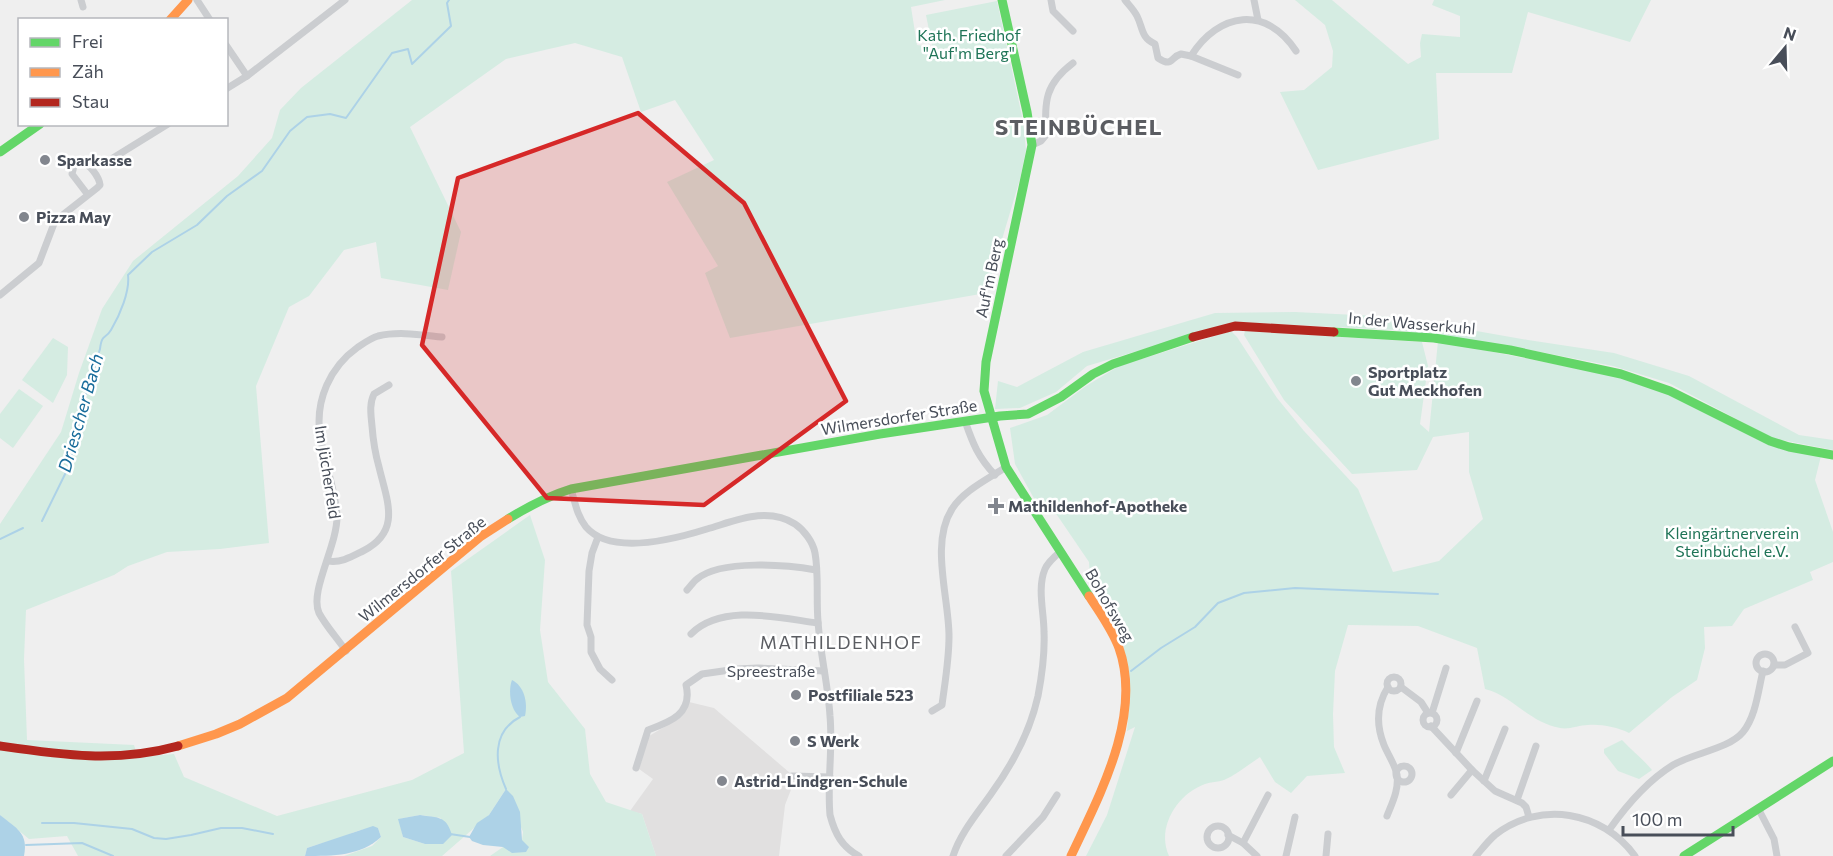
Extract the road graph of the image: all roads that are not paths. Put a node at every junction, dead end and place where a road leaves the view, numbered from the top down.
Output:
1 (188, 0) edge
2 (197, 0) edge
3 (345, 0) edge
4 (1002, 0) edge
5 (1051, 0) edge
6 (1125, 0) edge
7 (1254, 0) edge
8 (172, 18) edge
9 (209, 18) edge
10 (1258, 20) junction
11 (1073, 31) dead end
12 (228, 48) edge
13 (1296, 51) dead end
14 (1191, 56) junction
15 (1072, 63) dead end
16 (1238, 75) dead end
17 (247, 76) junction
18 (228, 88) edge
19 (37, 126) edge
20 (165, 126) edge
21 (1032, 145) junction
22 (10, 146) junction
23 (0, 152) edge
24 (0, 156) edge
25 (112, 158) dead end
26 (88, 195) junction
27 (0, 296) edge
28 (442, 337) dead end
29 (389, 385) dead end
30 (990, 417) junction
31 (965, 421) junction
32 (1833, 455) edge
33 (1006, 468) junction
34 (995, 475) junction
35 (571, 489) junction
36 (598, 537) junction
37 (1060, 552) junction
38 (328, 561) junction
39 (816, 570) junction
40 (687, 590) dead end
41 (818, 623) junction
42 (1795, 627) dead end
43 (691, 634) dead end
44 (346, 651) junction
45 (1774, 665) junction
46 (1446, 668) dead end
47 (824, 671) junction
48 (1763, 671) junction
49 (612, 680) dead end
50 (1388, 687) junction
51 (1401, 687) junction
52 (1477, 701) dead end
53 (932, 711) dead end
54 (1430, 713) junction
55 (1504, 729) dead end
56 (1, 746) edge
57 (1536, 746) dead end
58 (1456, 753) junction
59 (1833, 761) edge
60 (636, 768) dead end
61 (1472, 770) junction
62 (792, 777) dead end
63 (830, 777) junction
64 (1484, 781) junction
65 (1057, 795) dead end
66 (1268, 795) dead end
67 (1450, 795) dead end
68 (1517, 800) junction
69 (1758, 808) junction
70 (1295, 816) dead end
71 (1387, 816) dead end
72 (1529, 817) junction
73 (1609, 830) junction
74 (1228, 834) dead end
75 (1328, 834) dead end
76 (1243, 843) junction
77 (859, 856) edge
78 (953, 856) edge
79 (1006, 856) edge
80 (1071, 856) edge
81 (1257, 856) edge
82 (1287, 856) edge
83 (1326, 856) edge
84 (1476, 856) edge
85 (1635, 856) edge
86 (1684, 856) edge
87 (1777, 856) edge

1 - 8 street
2 - 9 street
3 - 17 street
4 - 21 street, Auf'm Berg
5 - 11 street
6 - 14 street
7 - 10 street
10 - 13 street
10 - 14 street
12 - 17 street
14 - 16 street
15 - 21 street, Auf'm Berg
17 - 18 street
19 - 22 street
20 - 25 street
21 - 30 street, Auf'm Berg
22 - 23 street
22 - 24 street
26 - 26 street
26 - 27 street
28 - 38 street, Im Jücherfeld
29 - 38 street
30 - 31 street, Wilmersdorfer Straße
30 - 32 street, In der Wasserkuhl
30 - 33 street, Bohofsweg
31 - 34 street
31 - 35 street, Wilmersdorfer Straße
33 - 34 street
33 - 37 street, Bohofsweg
34 - 53 street
35 - 36 street
35 - 44 street, Wilmersdorfer Straße
36 - 39 street
36 - 49 street
37 - 78 street
37 - 80 street, Bohofsweg
38 - 44 street, Im Jücherfeld
39 - 40 street
39 - 41 street
41 - 43 street
41 - 47 street
42 - 45 street
44 - 56 street, Wilmersdorfer Straße
45 - 48 street
45 - 48 street
46 - 54 street
47 - 60 street, Spreestraße
47 - 63 street
48 - 73 street
50 - 51 street
50 - 51 street
50 - 71 street
51 - 54 street
52 - 58 street
54 - 58 street
55 - 64 street
57 - 68 street
58 - 61 street
59 - 69 street
61 - 64 street
61 - 67 street
62 - 63 street
63 - 77 street
64 - 68 street
65 - 79 street
66 - 76 street
68 - 72 street
69 - 86 street
69 - 87 street
70 - 82 street
72 - 73 street
72 - 84 street
73 - 85 street
74 - 76 street
75 - 83 street
76 - 81 street

